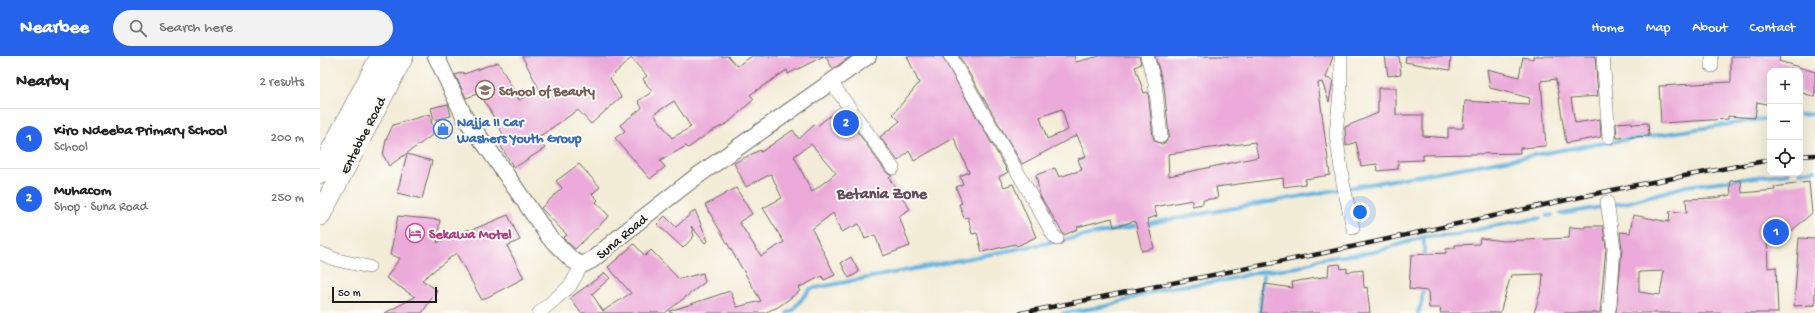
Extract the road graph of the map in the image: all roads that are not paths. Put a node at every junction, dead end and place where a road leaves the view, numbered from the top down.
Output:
1 (380, 56) edge
2 (402, 56) edge
3 (436, 56) edge
4 (868, 56) edge
5 (950, 56) edge
6 (1147, 56) edge
7 (1341, 56) edge
8 (1603, 56) edge
9 (831, 82) junction
10 (1161, 136) dead end
11 (1609, 138) dead end
12 (893, 168) dead end
13 (320, 173) edge
14 (1607, 206) dead end
15 (320, 215) edge
16 (1353, 228) dead end
17 (1057, 239) dead end
18 (320, 253) edge
19 (582, 265) junction
20 (369, 267) dead end
21 (539, 313) edge
22 (1608, 313) edge

1 - 13 main road, Entebbe Road
2 - 15 main road, Entebbe Road
3 - 19 street, Suna Road
4 - 9 street, Suna Road
5 - 17 street
6 - 10 street
7 - 16 street
8 - 11 street
9 - 12 street
9 - 19 street, Suna Road
14 - 22 street
18 - 20 street
19 - 21 street

